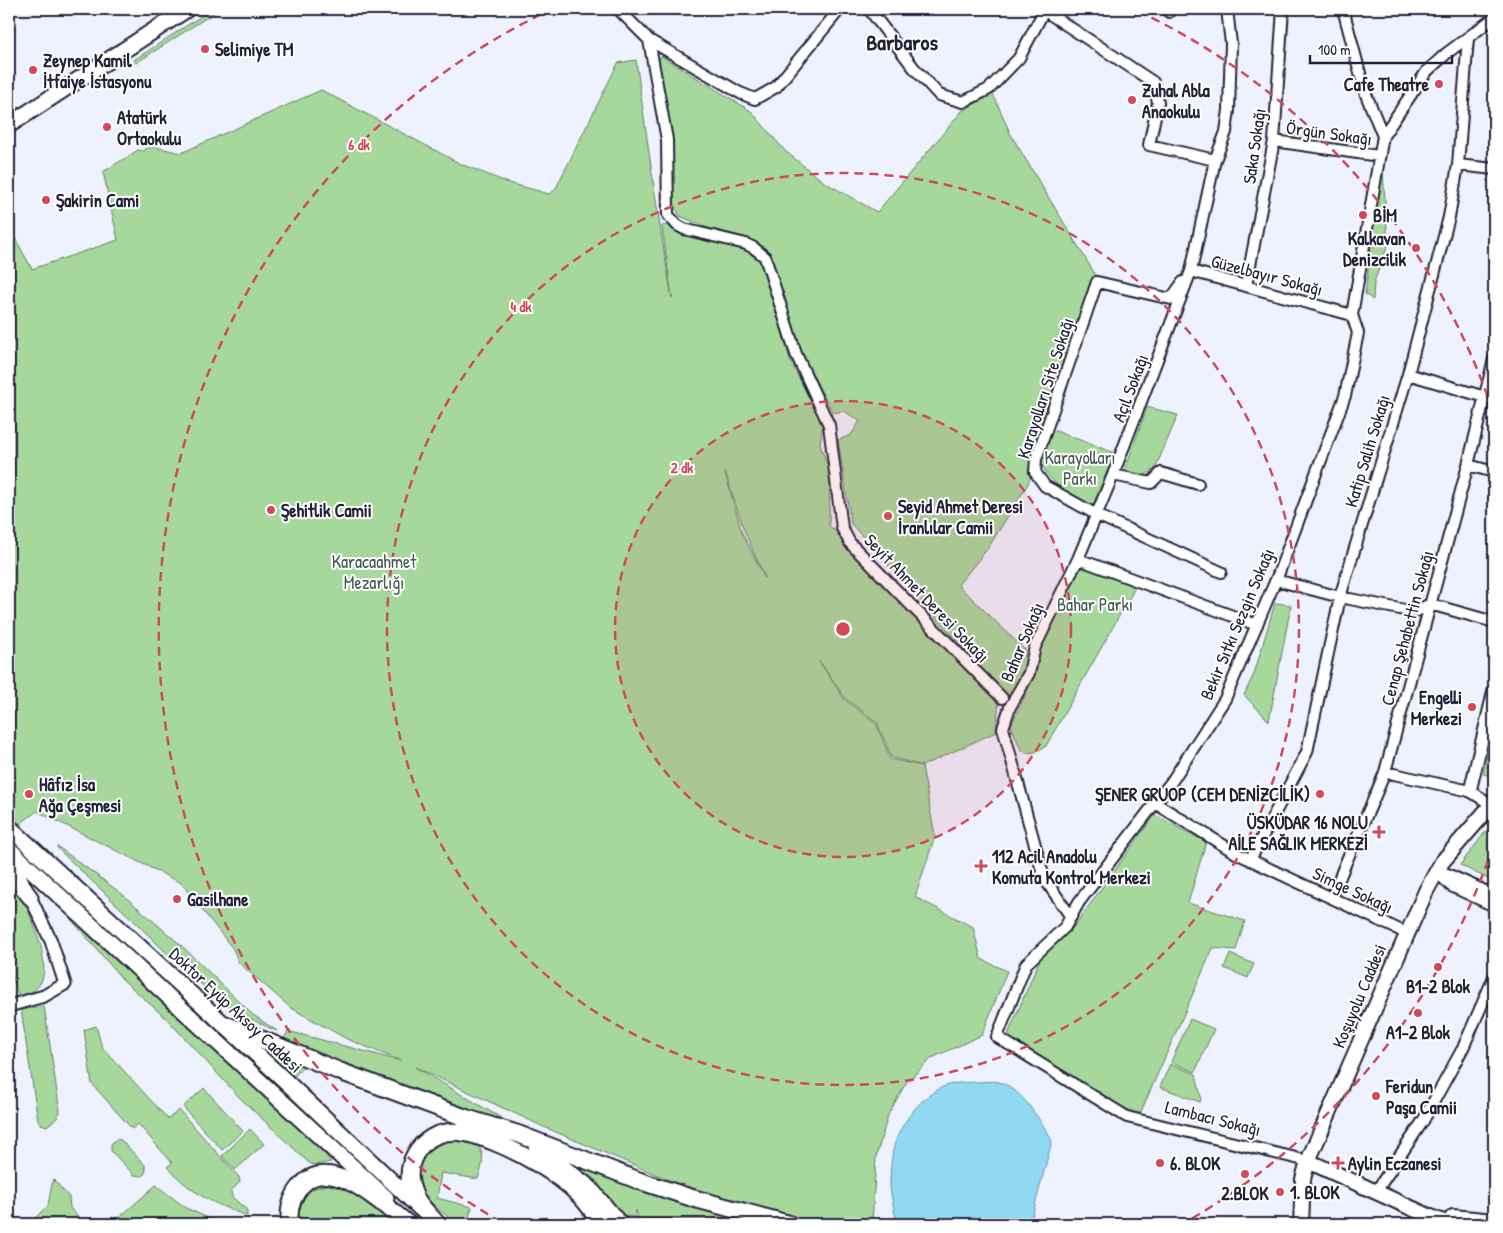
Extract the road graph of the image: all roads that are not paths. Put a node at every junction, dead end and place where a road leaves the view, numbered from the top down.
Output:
1 (170, 9) edge
2 (187, 9) edge
3 (618, 9) edge
4 (840, 9) edge
5 (869, 9) edge
6 (1044, 9) edge
7 (1227, 9) edge
8 (1283, 9) edge
9 (1343, 9) edge
10 (1494, 18) edge
11 (1468, 38) junction
12 (649, 40) junction
13 (46, 96) junction
14 (9, 114) edge
15 (9, 125) edge
16 (1383, 136) junction
17 (1274, 141) junction
18 (1379, 156) junction
19 (1215, 160) junction
20 (1458, 165) junction
21 (1494, 169) edge
22 (1191, 271) junction
23 (1097, 282) joint
24 (1246, 286) junction
25 (1352, 316) junction
26 (1494, 359) edge
27 (1408, 374) junction
28 (1485, 397) junction
29 (1468, 465) junction
30 (1494, 472) edge
31 (1113, 476) junction
32 (1198, 484) dead end
33 (1097, 516) junction
34 (1078, 559) junction
35 (1221, 572) dead end
36 (1276, 580) junction
37 (1340, 597) junction
38 (1430, 604) junction
39 (1494, 622) edge
40 (1257, 626) junction
41 (1494, 690) edge
42 (1002, 698) dead end
43 (1385, 772) junction
44 (1470, 791) junction
45 (1155, 803) junction
46 (1493, 803) edge
47 (9, 826) edge
48 (9, 851) edge
49 (36, 851) junction
50 (1250, 860) junction
51 (19, 871) edge
52 (1436, 872) junction
53 (1494, 894) edge
54 (30, 897) joint
55 (1332, 898) junction
56 (1494, 906) edge
57 (1071, 917) junction
58 (1406, 933) junction
59 (1494, 977) edge
60 (9, 1006) edge
61 (224, 1024) junction
62 (996, 1037) joint
63 (518, 1134) junction
64 (1308, 1160) junction
65 (1375, 1193) junction
66 (1494, 1221) edge
67 (1441, 1222) edge
68 (290, 1224) edge
69 (408, 1224) edge
70 (414, 1224) edge
71 (437, 1224) edge
72 (598, 1224) edge
73 (619, 1224) edge
74 (789, 1224) edge
75 (1301, 1224) edge

1 - 13 main road
2 - 13 main road
3 - 12 street
4 - 12 street
5 - 6 street
6 - 19 street
7 - 19 street, Açıl Sokağı
8 - 17 street, Saka Sokağı
9 - 16 street
10 - 11 street
11 - 16 street
11 - 20 street, Katip Salih Sokağı
12 - 42 street, Seyit Ahmet Deresi Sokağı
13 - 14 main road
13 - 15 main road
16 - 18 street
17 - 18 street, Örgün Sokağı
17 - 24 street, Saka Sokağı
18 - 25 street
19 - 22 street, Açıl Sokağı
20 - 21 street
20 - 27 street, Katip Salih Sokağı
22 - 23 street, Güzelbayır Sokağı
22 - 24 street, Güzelbayır Sokağı
22 - 31 street, Açıl Sokağı
23 - 33 street, Karayolları Site Sokağı
24 - 25 street, Güzelbayır Sokağı
25 - 36 street, Bekir Sıtkı Sezgin Sokağı
26 - 28 street, Cenap Şehabettin Sokağı
27 - 28 street
27 - 37 street, Katip Salih Sokağı
28 - 29 street, Cenap Şehabettin Sokağı
29 - 30 street
29 - 38 street, Cenap Şehabettin Sokağı
31 - 32 street
31 - 33 street, Açıl Sokağı
33 - 34 street
33 - 35 street
34 - 40 street
34 - 57 street, Bahar Sokağı
36 - 37 street
36 - 40 street, Bekir Sıtkı Sezgin Sokağı
37 - 38 street
37 - 50 street, Katip Salih Sokağı
38 - 39 street
38 - 43 street, Cenap Şehabettin Sokağı
40 - 45 street, Bekir Sıtkı Sezgin Sokağı
41 - 44 street
43 - 44 street
43 - 55 street, Cenap Şehabettin Sokağı
44 - 46 street
45 - 50 street, Simge Sokağı
45 - 57 street, Bekir Sıtkı Sezgin Sokağı
46 - 52 main road, Koşuyolu Caddesi
47 - 49 main road, Doktor Eyüp Aksoy Caddesi
48 - 51 main road, Doktor Eyüp Aksoy Caddesi
49 - 51 street
49 - 61 main road, Doktor Eyüp Aksoy Caddesi
50 - 55 street, Simge Sokağı
51 - 54 main road
51 - 70 main road, Doktor Eyüp Aksoy Caddesi
52 - 53 street
52 - 56 street
52 - 58 main road, Koşuyolu Caddesi
54 - 60 street
55 - 58 street, Simge Sokağı
57 - 62 street, Bekir Sıtkı Sezgin Sokağı
58 - 64 main road, Koşuyolu Caddesi
59 - 65 street
61 - 63 highway
61 - 71 main road, Doktor Eyüp Aksoy Caddesi
62 - 64 street, Lambacı Sokağı
63 - 73 highway
63 - 74 highway
64 - 65 main road, Lambacı Sokağı
64 - 75 main road, Koşuyolu Caddesi
65 - 67 main road, Lambacı Sokağı
66 - 67 main road, Lambacı Sokağı
68 - 69 highway
71 - 72 highway

